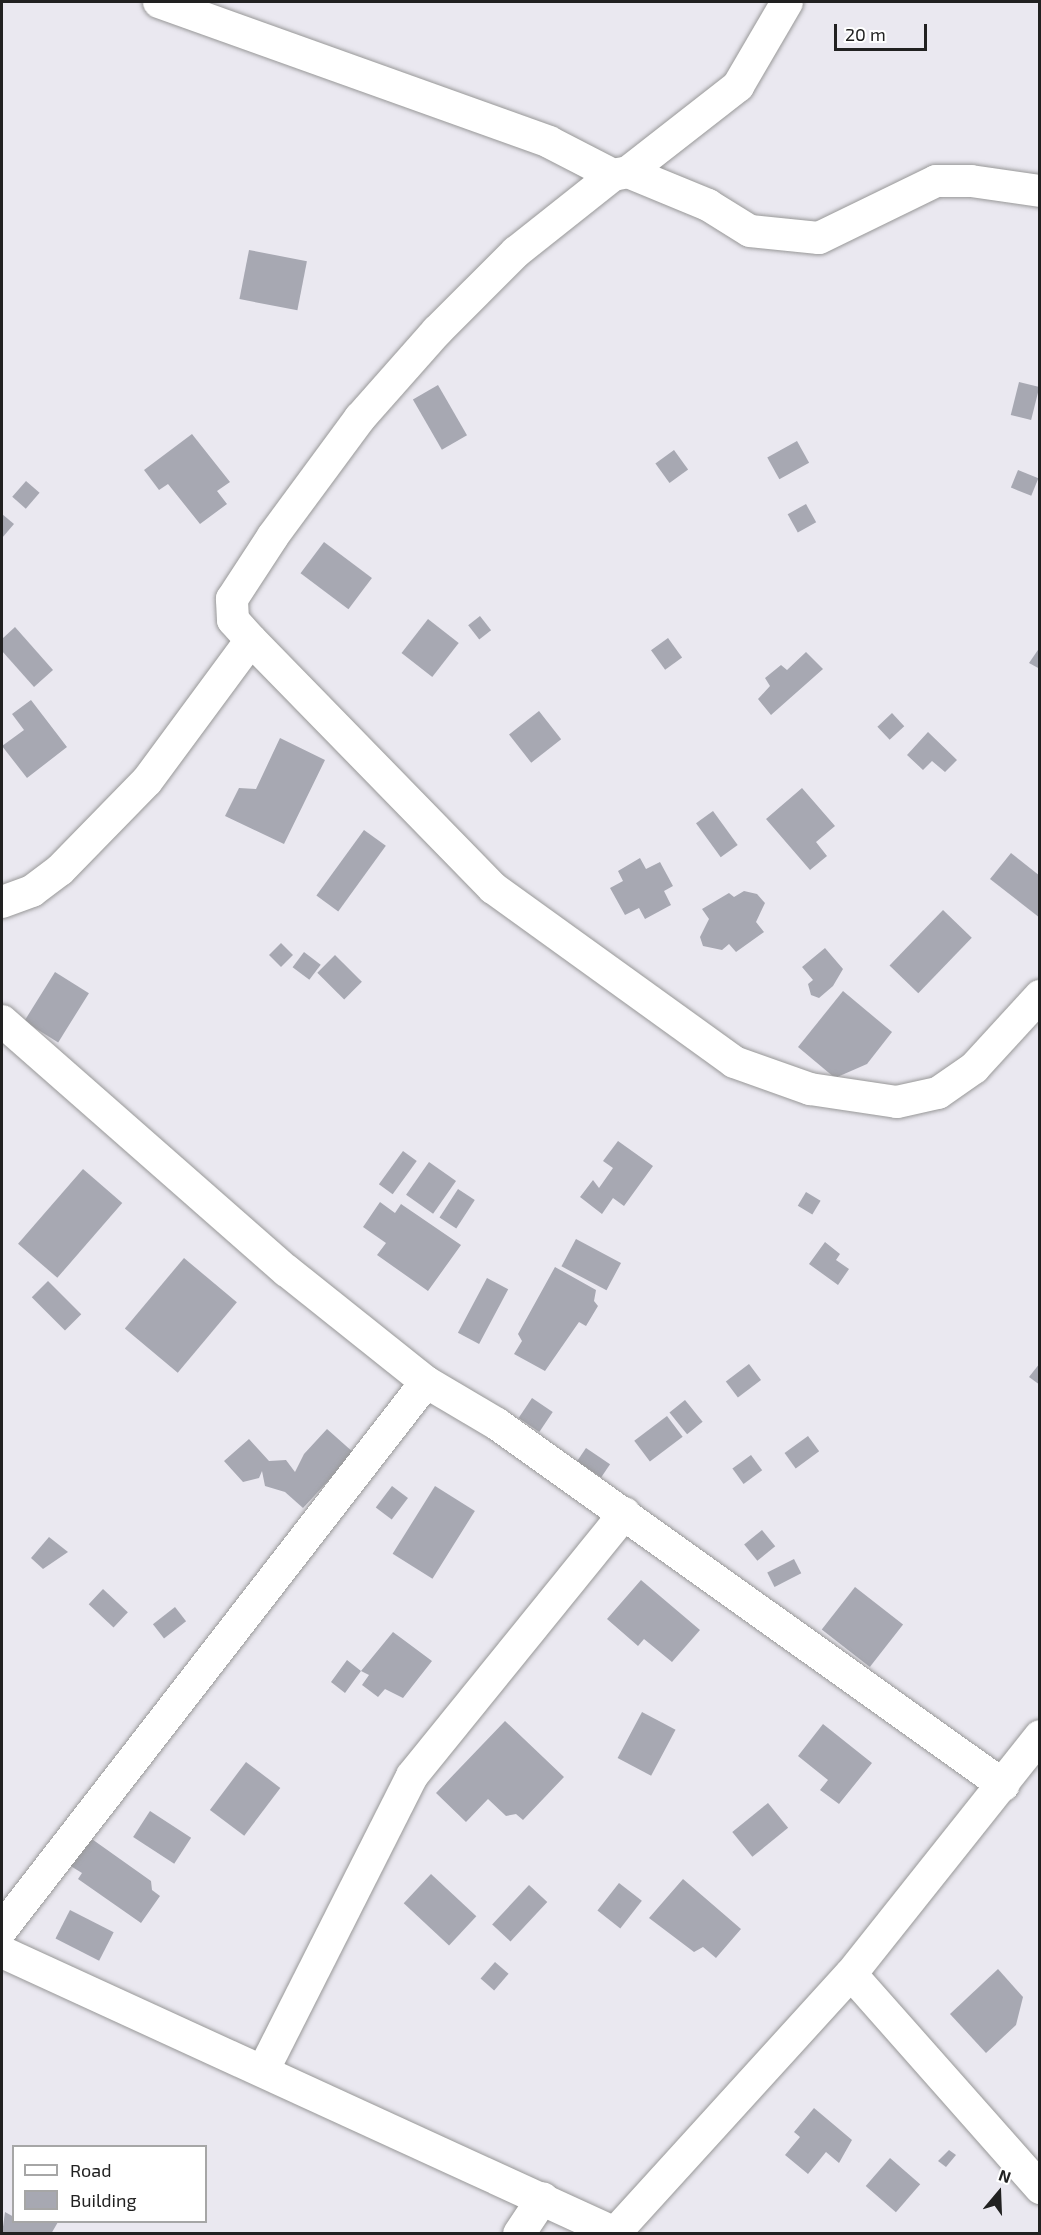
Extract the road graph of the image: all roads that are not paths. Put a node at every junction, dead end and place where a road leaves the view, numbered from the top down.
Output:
1 (159, 2) edge
2 (787, 2) edge
3 (621, 173) junction
4 (1040, 191) edge
5 (251, 640) junction
6 (2, 902) edge
7 (1040, 996) edge
8 (2, 1021) edge
9 (426, 1382) junction
10 (625, 1513) junction
11 (1040, 1736) edge
12 (1003, 1785) junction
13 (2, 1929) edge
14 (2, 1952) edge
15 (851, 1974) junction
16 (264, 2069) junction
17 (1040, 2188) edge
18 (543, 2198) junction
19 (616, 2233) edge
20 (519, 2234) edge

1 - 3 street
2 - 3 street
3 - 4 street
3 - 5 street
5 - 6 street
5 - 7 street
8 - 9 street
9 - 10 street
9 - 13 street
10 - 12 street
10 - 16 street
11 - 12 street
12 - 15 street
14 - 16 street
15 - 17 street
15 - 19 street
16 - 18 street
18 - 19 street
18 - 20 street

